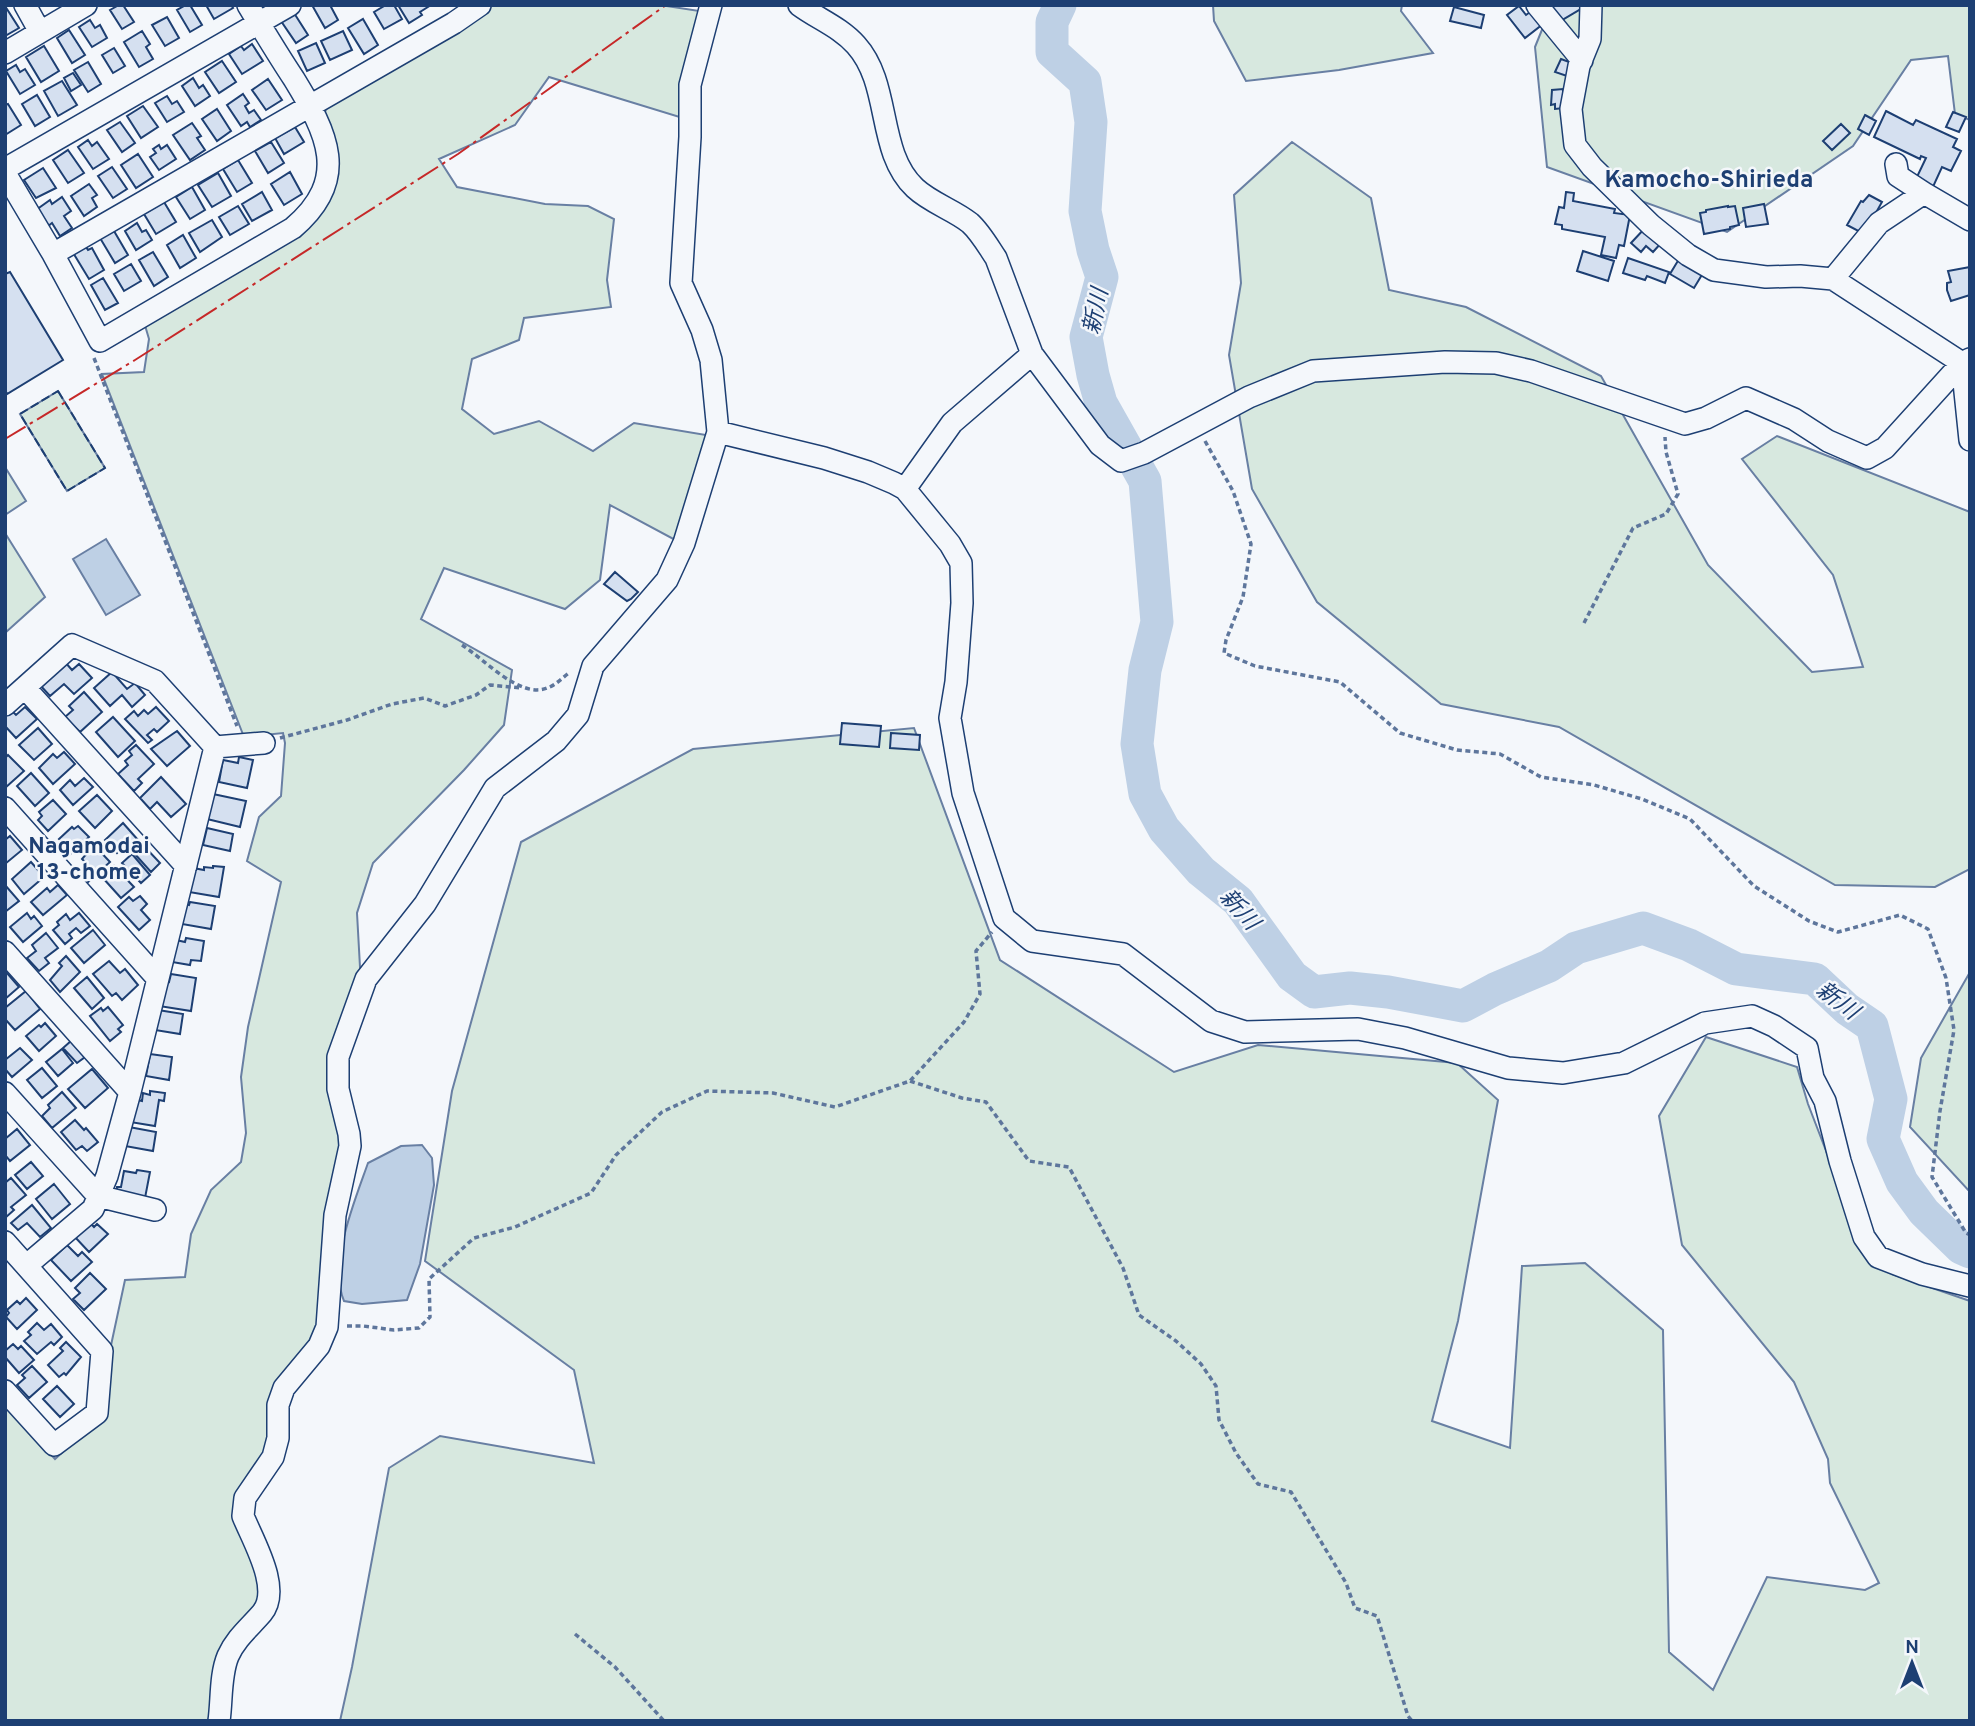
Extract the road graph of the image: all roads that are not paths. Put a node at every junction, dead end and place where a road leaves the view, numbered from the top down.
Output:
1 (24, 5) edge
2 (86, 5) edge
3 (290, 5) edge
4 (480, 5) edge
5 (711, 5) edge
6 (799, 5) edge
7 (1537, 5) edge
8 (1591, 5) edge
9 (253, 14) edge
10 (40, 32) junction
11 (5, 54) edge
12 (1582, 60) junction
13 (310, 106) junction
14 (1896, 164) dead end
15 (5, 171) edge
16 (1924, 193) junction
17 (1970, 220) edge
18 (53, 254) junction
19 (1833, 279) junction
20 (1031, 354) junction
21 (1966, 361) edge
22 (1968, 400) edge
23 (718, 432) junction
24 (1970, 440) edge
25 (905, 489) junction
26 (25, 688) junction
27 (5, 705) edge
28 (254, 744) road end
29 (215, 747) junction
30 (5, 808) edge
31 (186, 866) junction
32 (5, 952) edge
33 (158, 979) junction
34 (130, 1092) junction
35 (5, 1093) edge
36 (99, 1196) junction
37 (155, 1210) dead end
38 (5, 1242) edge
39 (27, 1265) junction
40 (1970, 1286) edge
41 (5, 1391) edge
42 (219, 1721) edge

1 - 10 street
2 - 10 street
3 - 9 street
4 - 13 street
5 - 23 street
6 - 20 street
7 - 12 street
8 - 12 street
9 - 13 street
9 - 15 street
10 - 11 street
12 - 19 street
13 - 18 street
13 - 18 street
14 - 16 street
15 - 18 street
16 - 17 street
16 - 19 street
19 - 21 street
20 - 21 street
20 - 25 street
21 - 22 street
22 - 24 street
23 - 25 street
23 - 42 street
25 - 40 street
26 - 27 street
26 - 29 street
26 - 31 street
28 - 29 street
29 - 31 street
30 - 33 street
31 - 33 street
32 - 34 street
33 - 34 street
34 - 36 street
35 - 36 street
36 - 37 street
36 - 39 street
38 - 39 street
39 - 41 street

